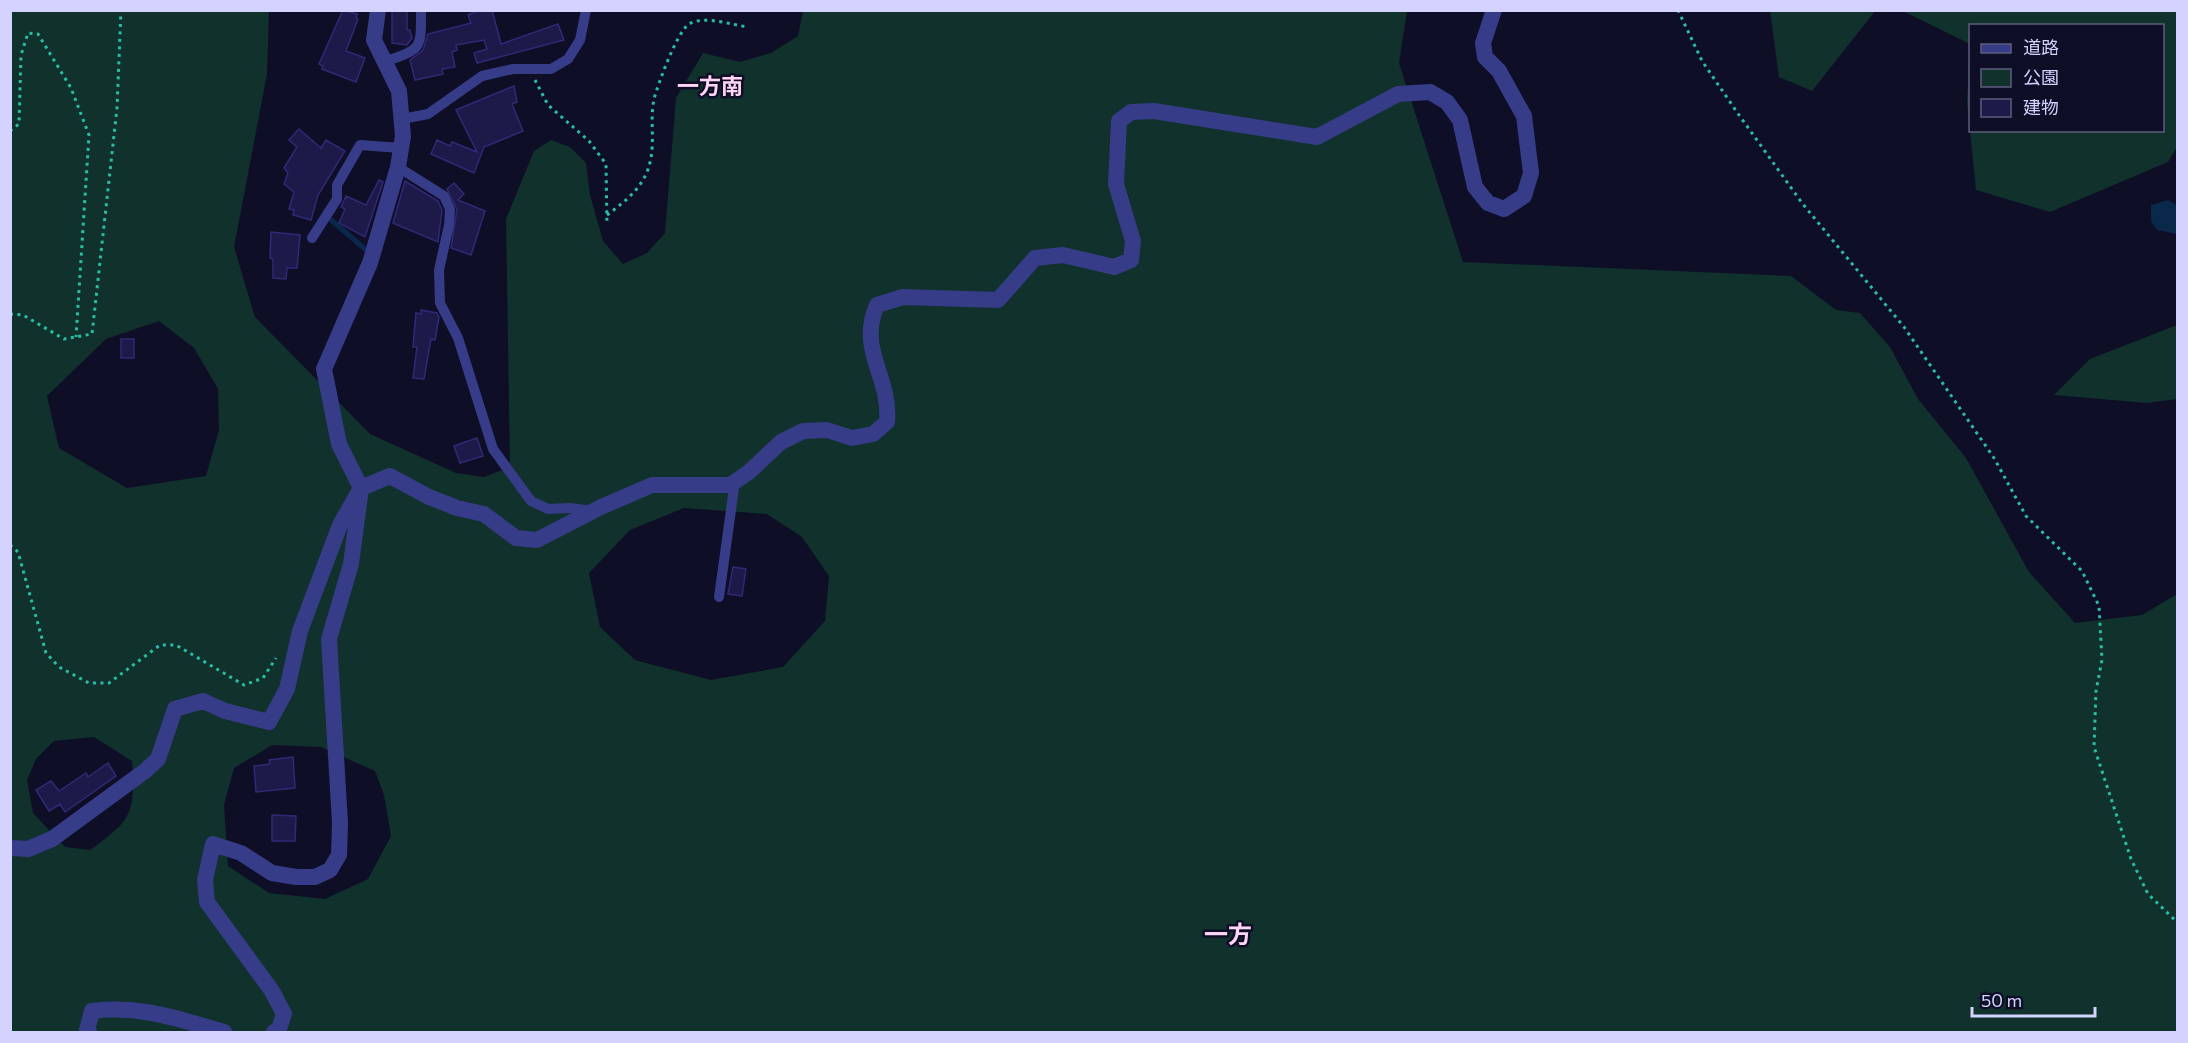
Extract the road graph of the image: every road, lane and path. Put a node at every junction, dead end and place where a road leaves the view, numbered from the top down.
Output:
1 (121, 10) edge
2 (378, 10) edge
3 (421, 10) edge
4 (586, 10) edge
5 (1494, 10) edge
6 (1678, 10) edge
7 (748, 27) dead end
8 (384, 62) junction
9 (532, 69) junction
10 (402, 119) junction
11 (10, 131) edge
12 (401, 148) junction
13 (398, 167) junction
14 (607, 215) junction
15 (607, 225) dead end
16 (312, 238) dead end
17 (10, 314) edge
18 (76, 337) junction
19 (735, 481) junction
20 (361, 488) junction
21 (593, 512) junction
22 (10, 546) edge
23 (719, 597) dead end
24 (279, 654) dead end
25 (10, 848) edge
26 (2178, 923) edge
27 (89, 1032) edge
28 (224, 1032) edge
29 (274, 1032) edge

1 - 18 path
2 - 8 street
3 - 8 lane
4 - 9 lane
5 - 19 street
6 - 26 path
7 - 14 path
8 - 10 street
9 - 10 lane
9 - 14 path
10 - 12 street
11 - 18 path
12 - 13 street
12 - 16 lane
13 - 20 street
13 - 21 lane
14 - 15 path
17 - 18 path
19 - 21 street
19 - 23 lane
20 - 21 street
20 - 25 street
20 - 29 street
22 - 24 path
27 - 28 street

